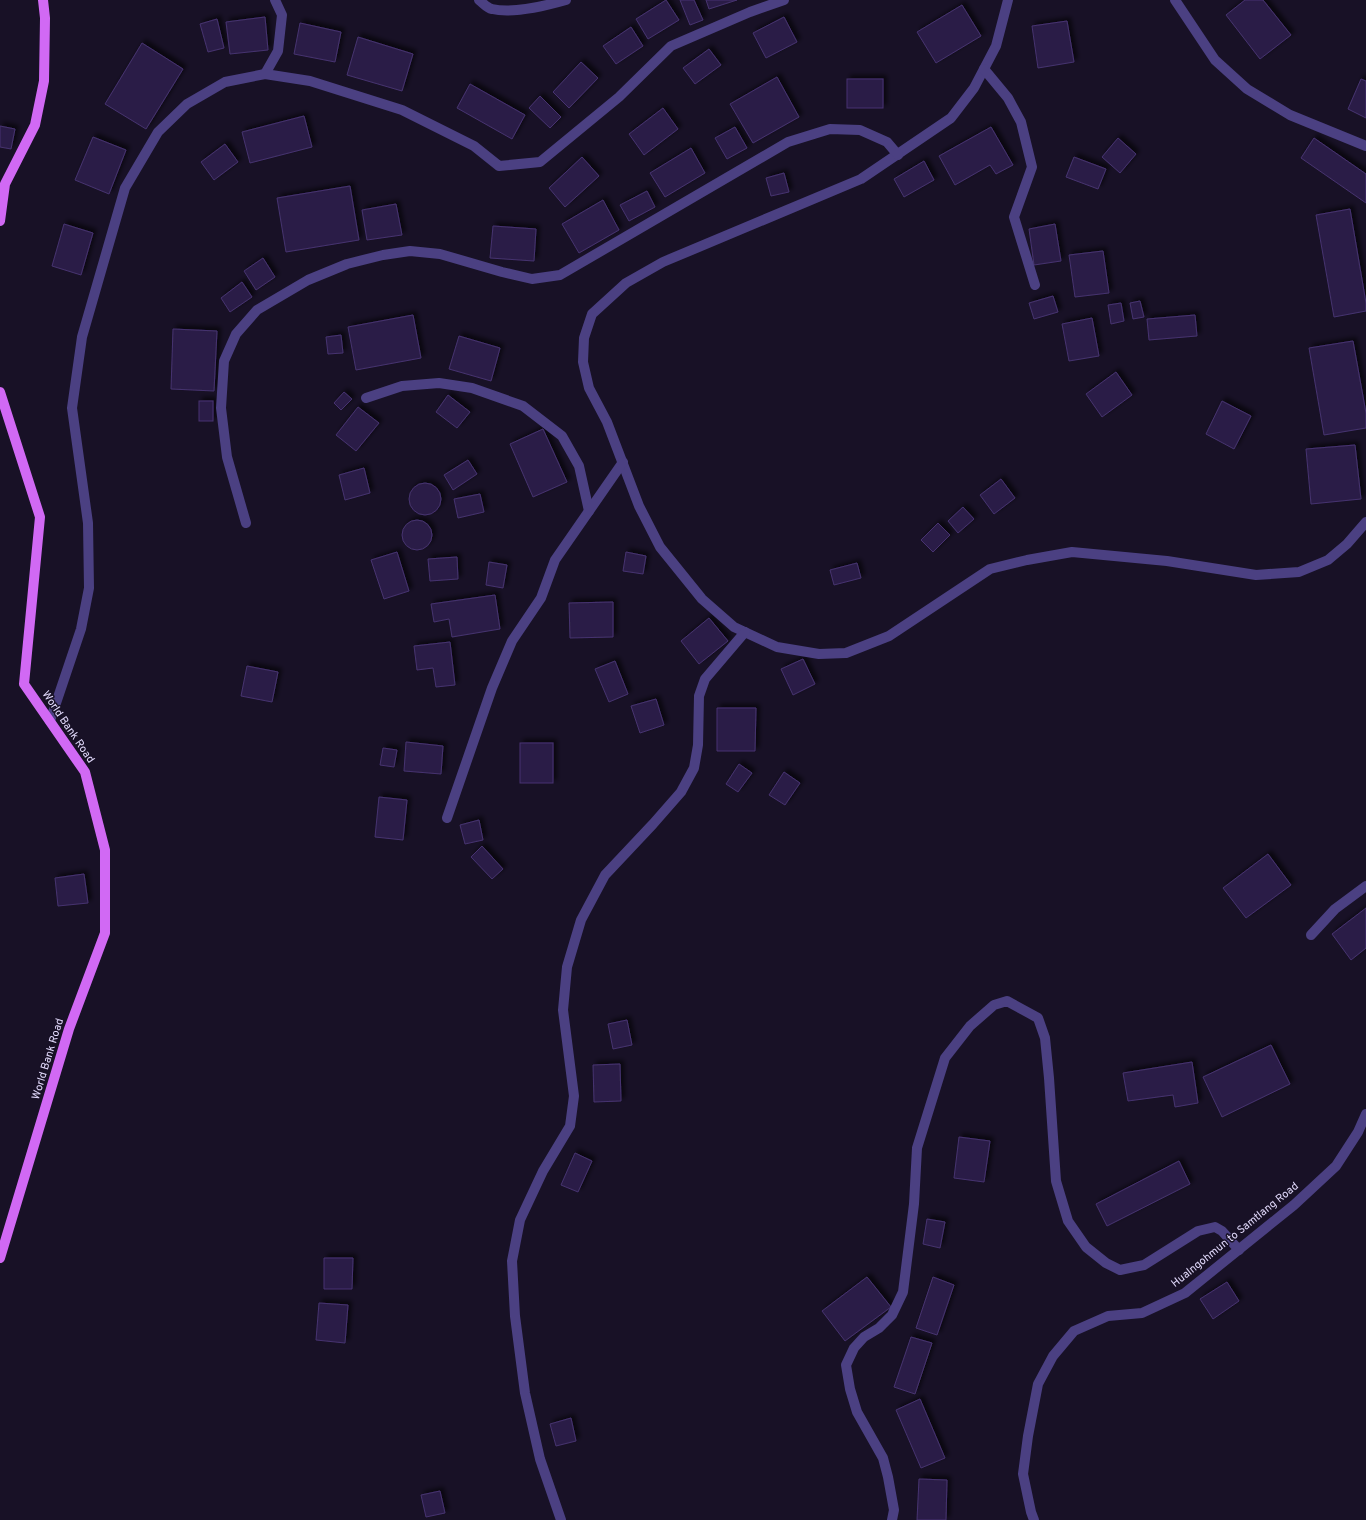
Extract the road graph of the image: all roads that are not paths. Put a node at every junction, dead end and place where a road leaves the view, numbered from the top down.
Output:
1 (43, 0) edge
2 (275, 0) edge
3 (479, 0) edge
4 (566, 0) edge
5 (784, 0) edge
6 (1008, 0) edge
7 (1175, 0) edge
8 (984, 69) junction
9 (265, 74) junction
10 (1362, 144) edge
11 (1366, 152) edge
12 (898, 155) junction
13 (0, 221) edge
14 (1035, 285) dead end
15 (0, 392) edge
16 (366, 398) dead end
17 (622, 462) junction
18 (589, 511) junction
19 (1366, 522) edge
20 (246, 523) dead end
21 (745, 632) junction
22 (50, 721) junction
23 (446, 818) dead end
24 (1366, 886) edge
25 (1311, 935) dead end
26 (1366, 1114) edge
27 (1239, 1250) junction
28 (0, 1258) edge
29 (561, 1520) edge
30 (892, 1520) edge
31 (1034, 1520) edge

1 - 13 main road
2 - 9 street
3 - 4 street
5 - 9 street
6 - 8 street
7 - 10 street
8 - 12 street
8 - 14 street
9 - 22 street
10 - 11 street
12 - 17 street
12 - 20 street
15 - 22 main road, World Bank Road
16 - 18 street
17 - 18 street
17 - 21 street
18 - 23 street
19 - 21 street
21 - 29 street
22 - 28 main road, World Bank Road
24 - 25 street
26 - 27 street, Hualngohmun to Samtlang Road
27 - 30 street
27 - 31 street, Hualngohmun to Samtlang Road

